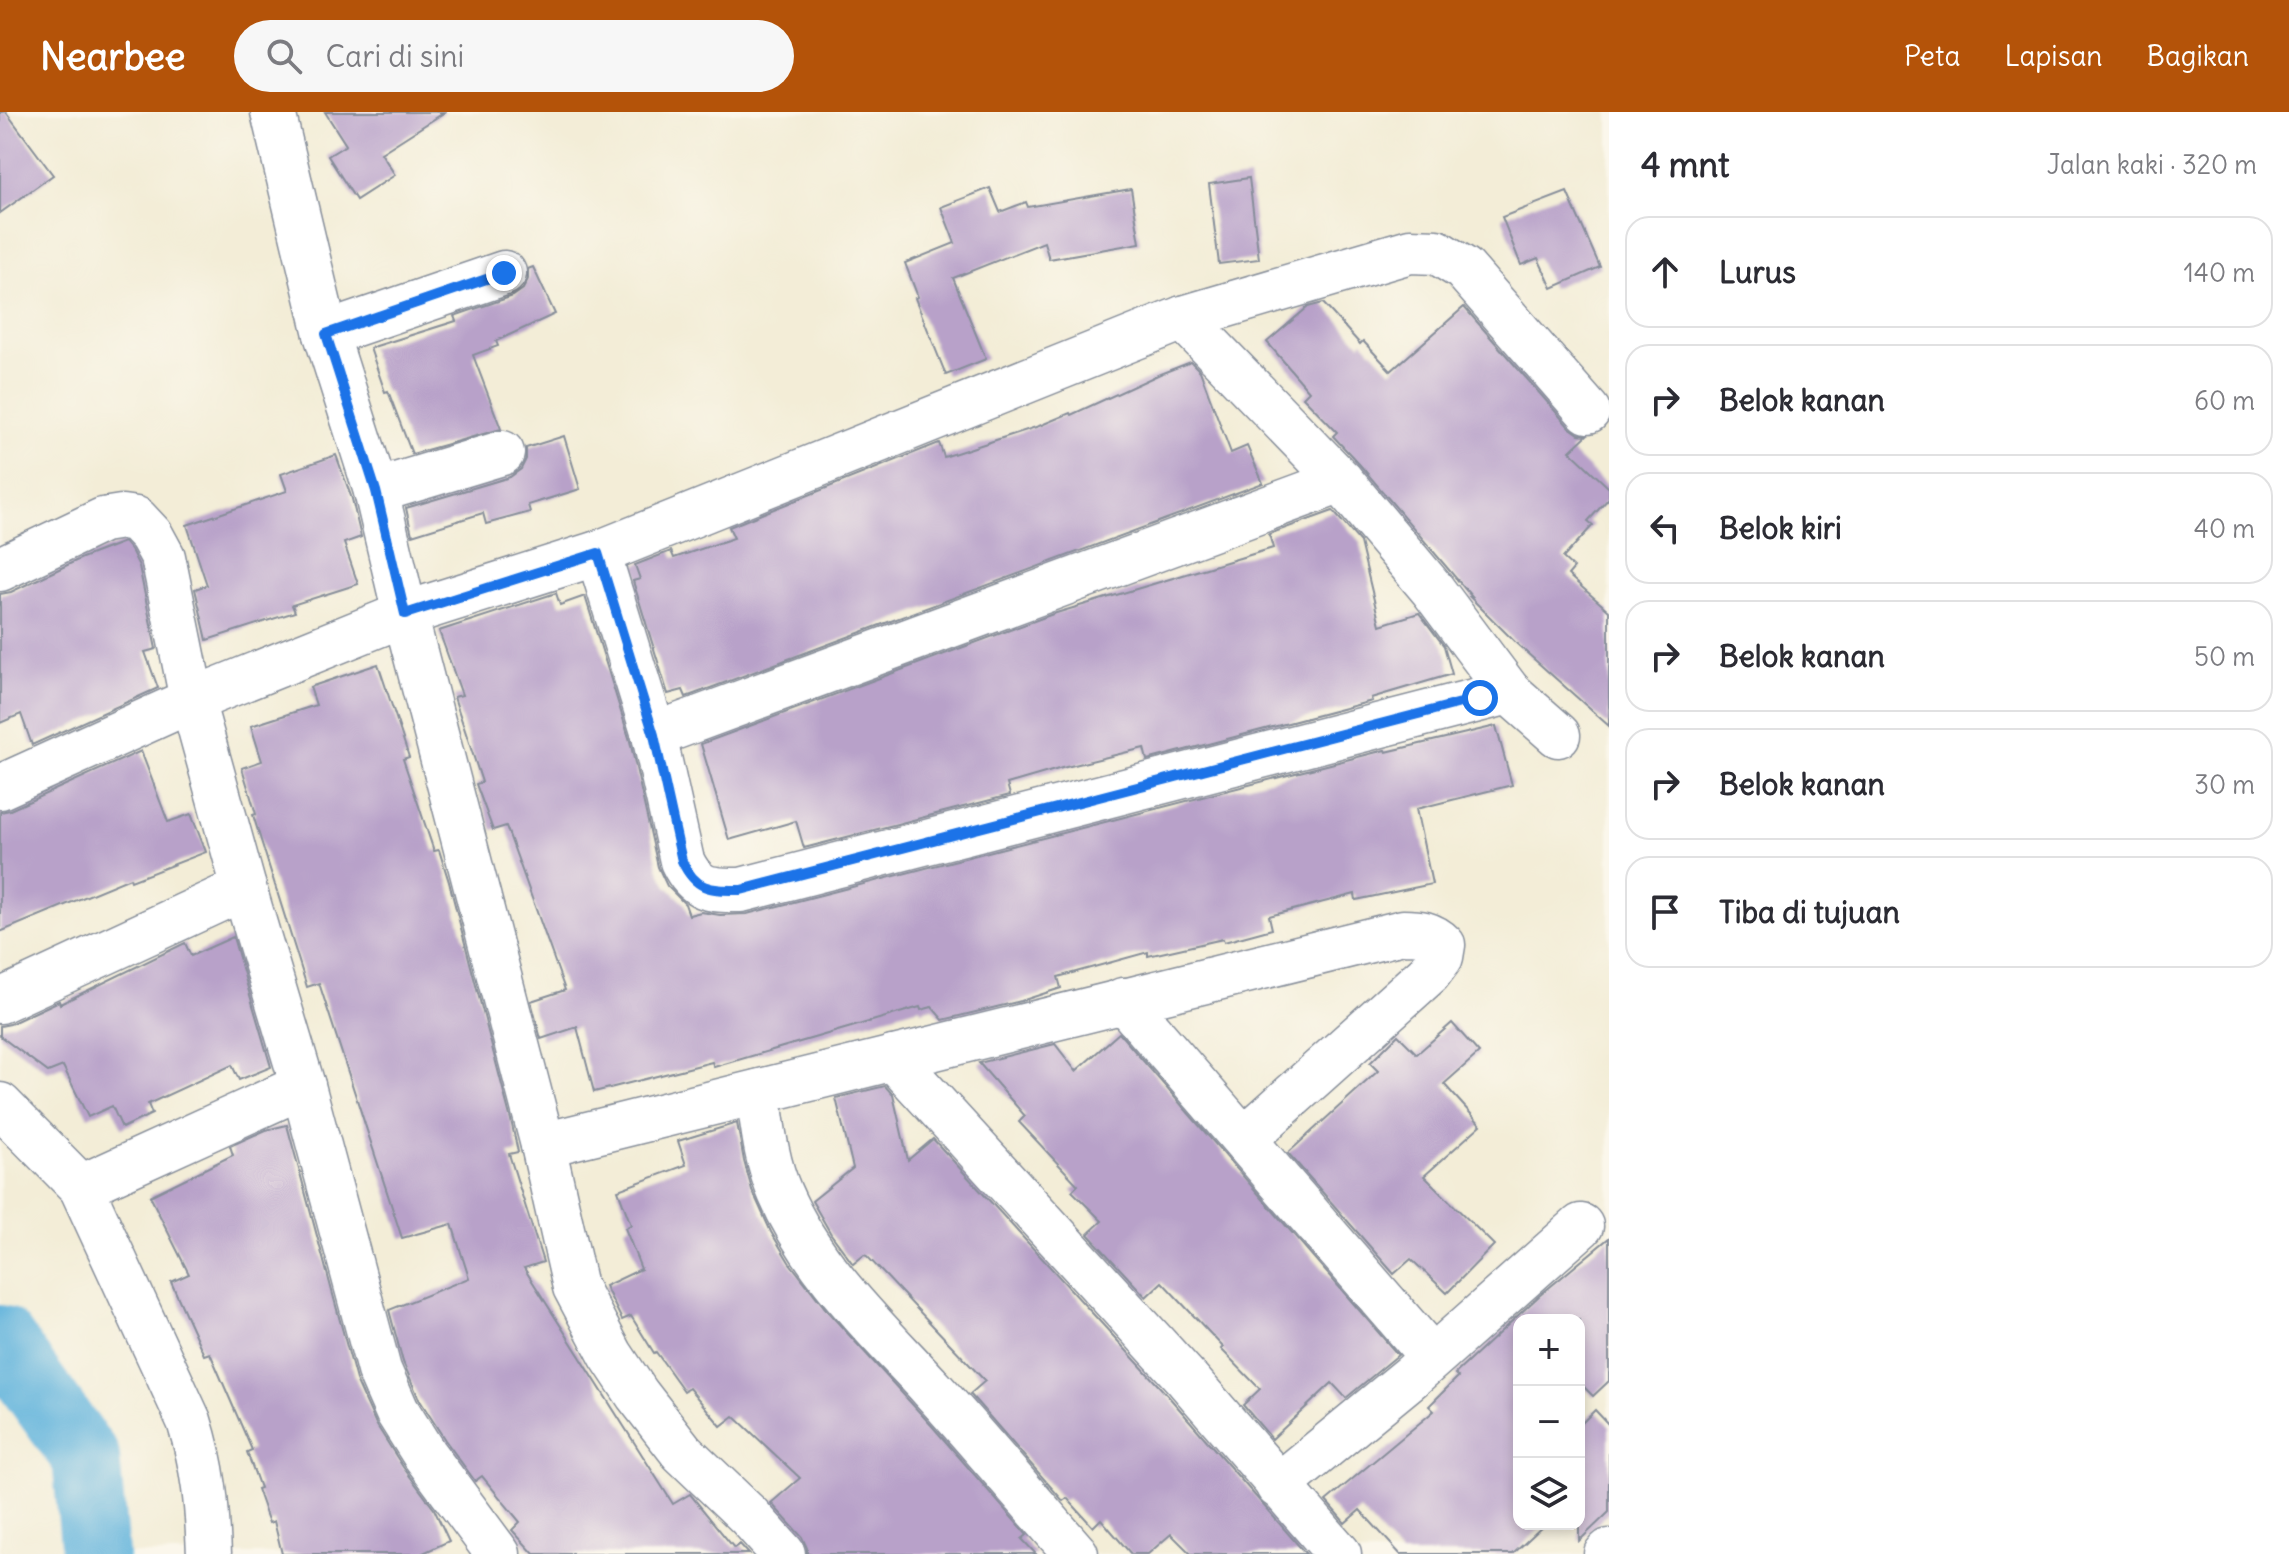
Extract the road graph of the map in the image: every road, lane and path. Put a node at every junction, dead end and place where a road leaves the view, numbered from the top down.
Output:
1 (273, 112) edge
2 (504, 273) dead end
3 (1183, 318) junction
4 (326, 334) junction
5 (1588, 411) dead end
6 (502, 453) dead end
7 (1341, 481) junction
8 (376, 491) junction
9 (598, 553) junction
10 (0, 569) edge
11 (405, 614) junction
12 (1509, 692) junction
13 (192, 700) junction
14 (654, 735) junction
15 (1558, 735) dead end
16 (0, 787) edge
17 (244, 888) junction
18 (1123, 1000) junction
19 (0, 1001) edge
20 (893, 1058) junction
21 (303, 1086) junction
22 (758, 1092) junction
23 (0, 1105) edge
24 (1244, 1139) junction
25 (543, 1145) junction
26 (81, 1187) junction
27 (1581, 1226) dead end
28 (1432, 1357) junction
29 (1278, 1486) junction
30 (209, 1554) edge
31 (498, 1554) edge
32 (783, 1554) edge
33 (1076, 1554) edge
34 (1339, 1554) edge

1 - 4 street
2 - 4 street
3 - 5 street
3 - 7 street
3 - 9 street
4 - 8 street
6 - 8 street
7 - 12 street
7 - 14 street
8 - 11 street
9 - 11 street
9 - 14 street
10 - 13 street
11 - 13 street
11 - 25 street
12 - 14 street
12 - 15 street
13 - 16 street
13 - 17 street
17 - 19 street
17 - 21 street
18 - 20 street
18 - 24 street
18 - 24 street
20 - 22 street
20 - 29 street
21 - 26 street
21 - 31 street
22 - 25 street
22 - 33 street
23 - 26 street
24 - 28 street
25 - 32 street
26 - 30 street
27 - 28 street
28 - 29 street
29 - 34 street

